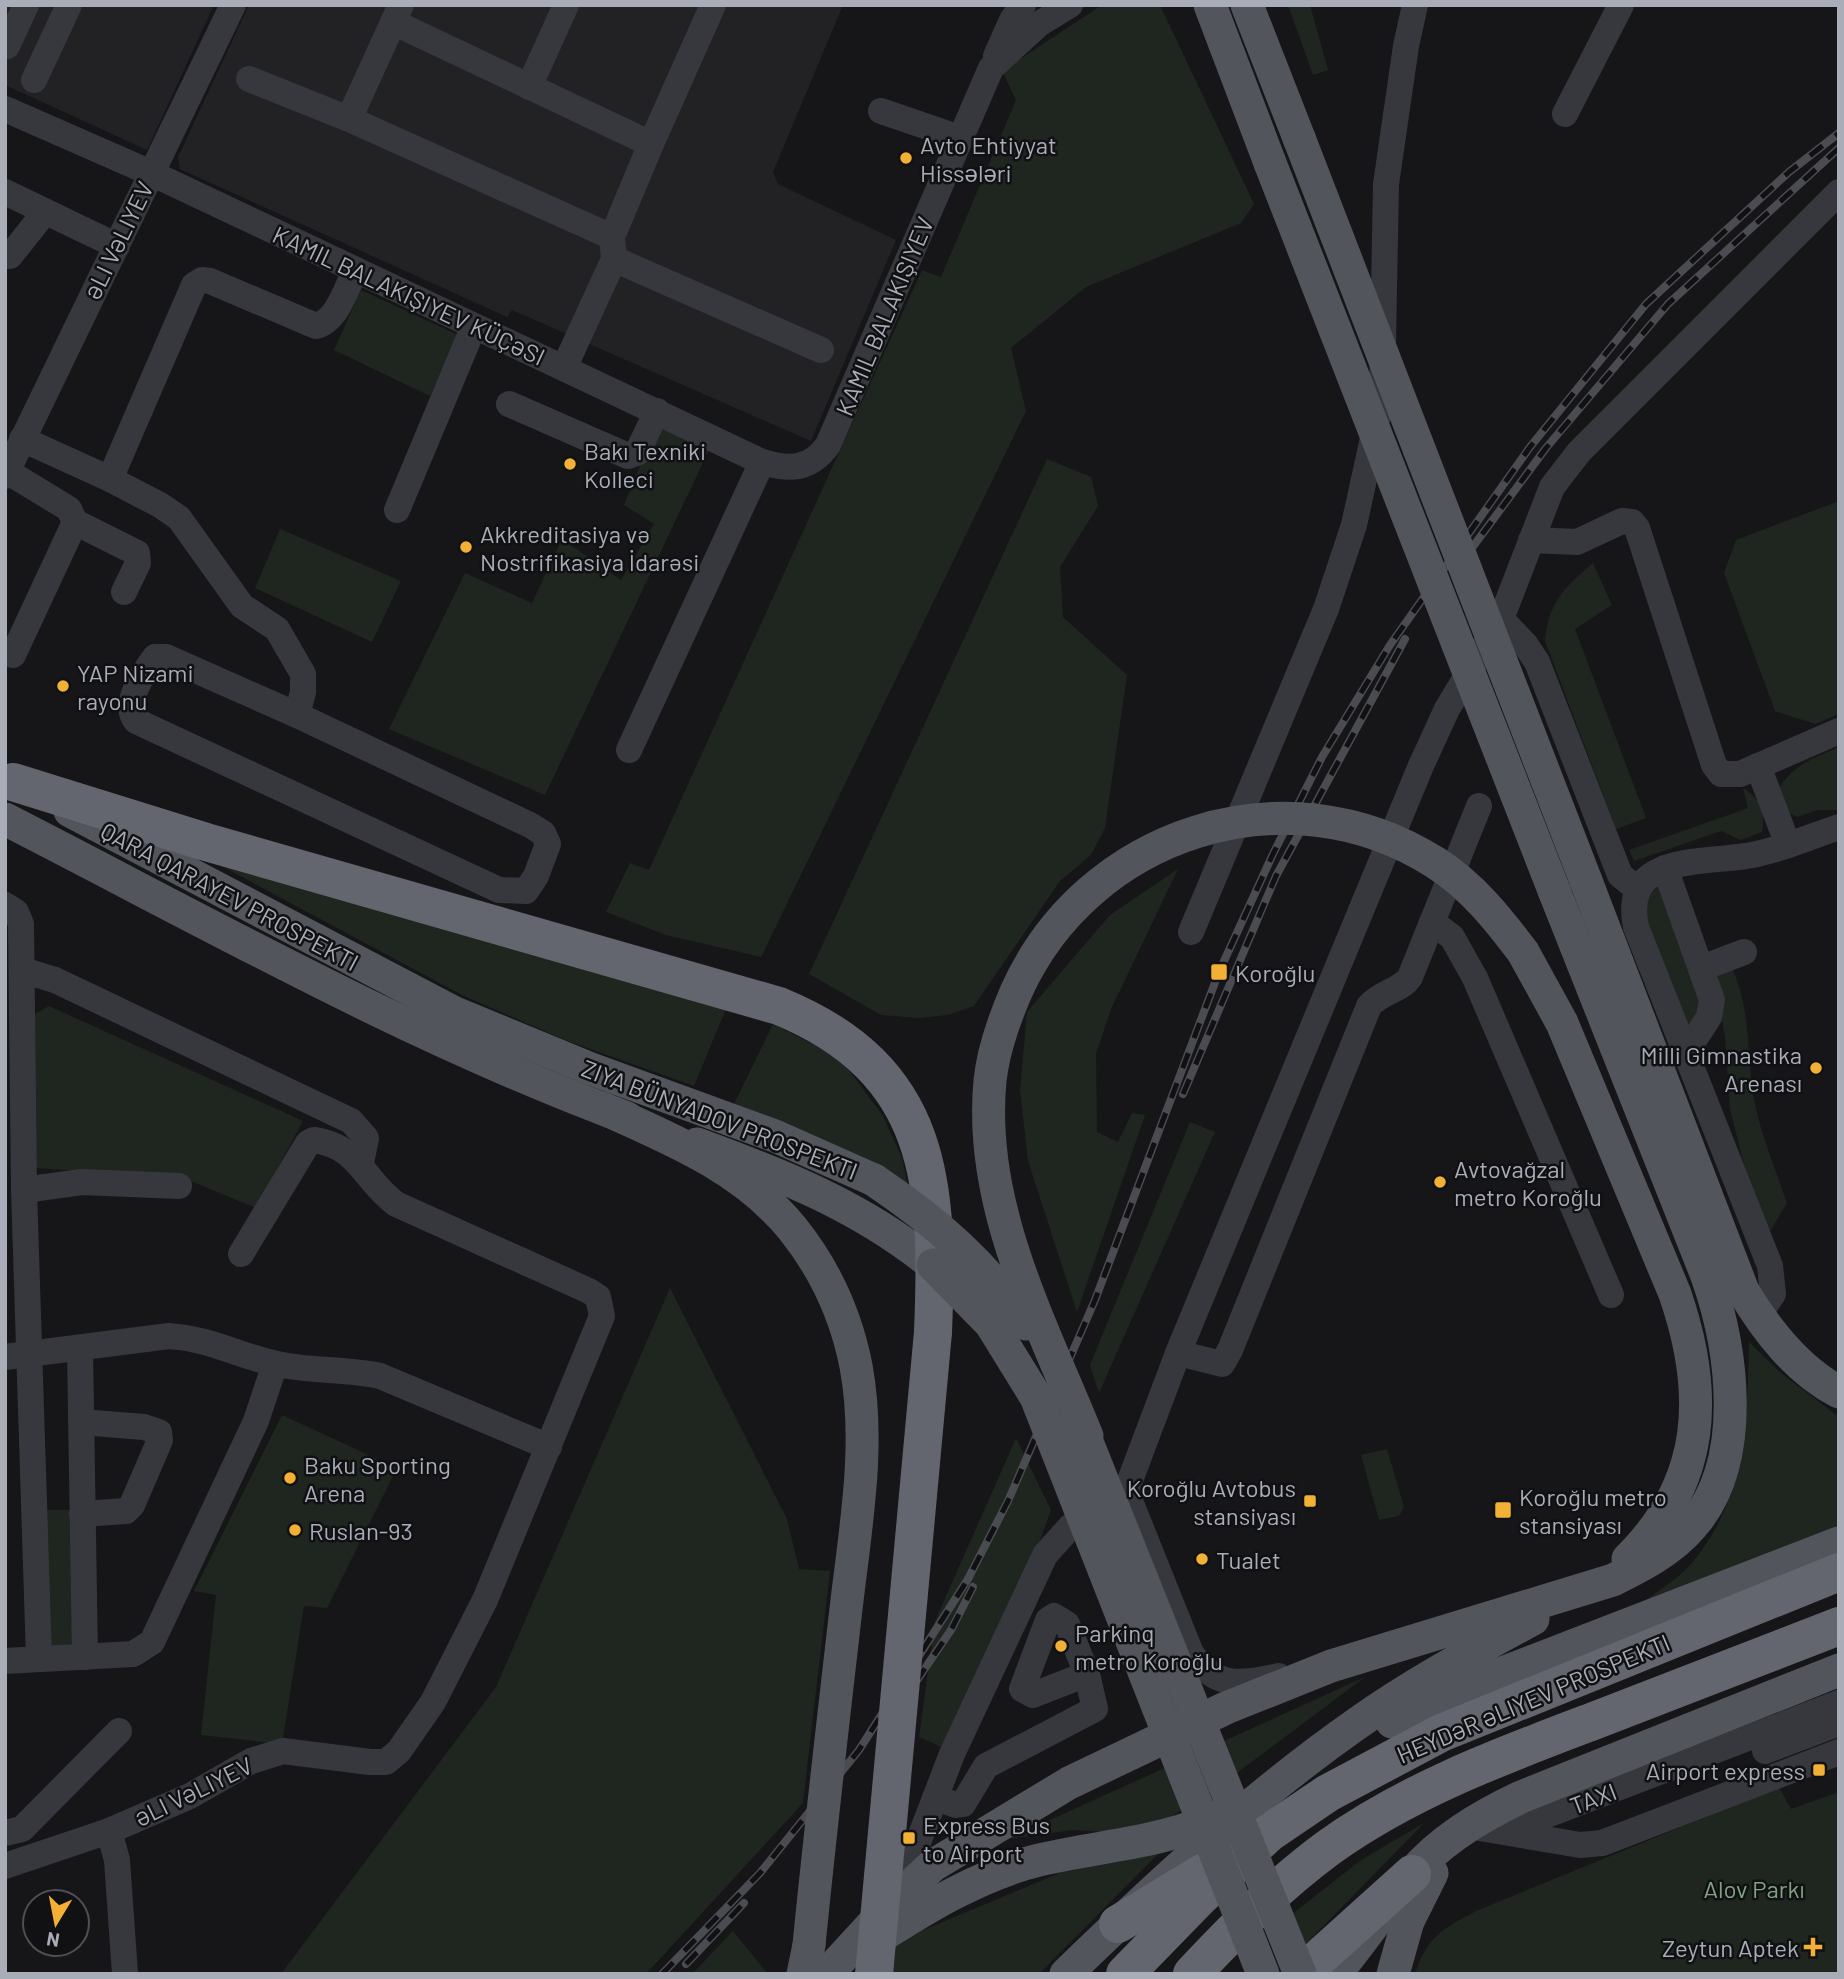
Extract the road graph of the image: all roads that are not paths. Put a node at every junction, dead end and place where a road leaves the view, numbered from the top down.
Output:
1 (26, 5) edge
2 (69, 5) edge
3 (233, 5) edge
4 (566, 5) edge
5 (713, 5) edge
6 (1023, 5) edge
7 (1070, 5) edge
8 (1210, 5) edge
9 (1247, 5) edge
10 (1415, 5) edge
11 (1621, 5) edge
12 (397, 14) edge
13 (7, 46) dead end
14 (991, 68) junction
15 (249, 79) dead end
16 (34, 80) dead end
17 (529, 87) junction
18 (5, 109) edge
19 (881, 111) dead end
20 (1565, 114) dead end
21 (349, 119) junction
22 (960, 138) junction
23 (651, 144) junction
24 (151, 173) junction
25 (5, 192) edge
26 (1839, 192) edge
27 (46, 212) junction
28 (117, 246) junction
29 (613, 248) junction
30 (7, 260) edge
31 (355, 271) junction
32 (474, 326) junction
33 (821, 350) dead end
34 (564, 368) junction
35 (509, 404) dead end
36 (657, 411) junction
37 (22, 439) junction
38 (762, 461) junction
39 (814, 462) joint
40 (6, 472) edge
41 (110, 480) junction
42 (397, 510) dead end
43 (75, 522) junction
44 (1531, 540) junction
45 (124, 592) dead end
46 (1501, 619) junction
47 (13, 656) dead end
48 (297, 715) junction
49 (1839, 731) edge
50 (629, 750) dead end
51 (1758, 766) junction
52 (9, 780) edge
53 (1479, 806) dead end
54 (5, 819) edge
55 (1839, 827) edge
56 (1788, 845) junction
57 (1665, 868) junction
58 (1637, 889) junction
59 (5, 905) edge
60 (1432, 922) junction
61 (1191, 932) dead end
62 (1744, 952) dead end
63 (1702, 968) junction
64 (22, 970) junction
65 (447, 1028) junction
66 (1687, 1051) junction
67 (602, 1108) junction
68 (361, 1163) junction
69 (179, 1186) dead end
70 (24, 1190) junction
71 (240, 1254) dead end
72 (1611, 1295) dead end
73 (1758, 1316) junction
74 (80, 1350) junction
75 (1178, 1353) junction
76 (17, 1357) edge
77 (275, 1364) junction
78 (1803, 1367) junction
79 (1839, 1378) edge
80 (1839, 1392) edge
81 (81, 1422) junction
82 (1087, 1436) junction
83 (549, 1447) junction
84 (1126, 1491) junction
85 (82, 1514) junction
86 (1839, 1543) edge
87 (1839, 1572) edge
88 (1587, 1589) junction
89 (1839, 1626) edge
90 (85, 1657) junction
91 (39, 1659) junction
92 (5, 1661) edge
93 (1331, 1666) junction
94 (1839, 1670) edge
95 (1087, 1674) dead end
96 (1839, 1703) edge
97 (1839, 1723) edge
98 (119, 1731) dead end
99 (1839, 1752) edge
100 (1273, 1789) junction
101 (935, 1798) junction
102 (1463, 1829) junction
103 (109, 1831) junction
104 (1503, 1832) junction
105 (5, 1833) edge
106 (1269, 1833) junction
107 (1533, 1837) junction
108 (5, 1866) edge
109 (1412, 1874) junction
110 (896, 1899) junction
111 (1118, 1924) junction
112 (806, 1964) edge
113 (125, 1974) edge
114 (829, 1974) edge
115 (874, 1974) edge
116 (1066, 1974) edge
117 (1086, 1974) edge
118 (1125, 1974) edge
119 (1192, 1974) edge
120 (1263, 1974) edge
121 (1300, 1974) edge
122 (1335, 1974) edge
123 (1393, 1974) edge

1 - 13 street
2 - 16 street
3 - 24 street, ƏLI VƏLIYEV
4 - 17 street
5 - 23 street
6 - 14 street
7 - 14 street, KAMIL BALAKIŞIYEV
8 - 88 main road, bridge
9 - 73 main road, bridge
10 - 61 street
11 - 20 street
12 - 17 street
12 - 21 street
14 - 22 street, KAMIL BALAKIŞIYEV
15 - 21 street
17 - 23 street
18 - 24 street, KAMIL BALAKIŞIYEV KÜÇƏSI
19 - 22 street
21 - 29 street
22 - 39 street, KAMIL BALAKIŞIYEV
23 - 29 street
24 - 28 street, ƏLI VƏLIYEV
24 - 31 street, KAMIL BALAKIŞIYEV KÜÇƏSI
25 - 27 street
26 - 44 street
27 - 28 street
27 - 30 street
28 - 37 street, ƏLI VƏLIYEV
29 - 33 street
29 - 34 street
31 - 32 street, KAMIL BALAKIŞIYEV KÜÇƏSI
31 - 41 street
32 - 34 street, KAMIL BALAKIŞIYEV KÜÇƏSI
32 - 42 street
34 - 36 street, KAMIL BALAKIŞIYEV KÜÇƏSI
35 - 36 street
36 - 38 street, KAMIL BALAKIŞIYEV KÜÇƏSI
37 - 40 street, ƏLI VƏLIYEV
37 - 41 street
38 - 39 street, KAMIL BALAKIŞIYEV KÜÇƏSI
38 - 50 street
40 - 43 street
41 - 48 street
43 - 45 street
43 - 47 street
44 - 46 street
44 - 51 street
46 - 58 street
46 - 75 street
48 - 48 street
49 - 51 street
51 - 56 street
52 - 65 main road, QARA QARAYEV PROSPEKTI
52 - 115 highway, bridge
53 - 60 street
54 - 65 main road, QARA QARAYEV PROSPEKTI
55 - 56 street
56 - 57 street
57 - 58 street
57 - 63 street
58 - 66 street
59 - 64 street
60 - 72 street
60 - 75 street
62 - 63 street
63 - 66 street
64 - 68 street
64 - 70 street
65 - 67 main road, ZIYA BÜNYADOV PROSPEKTI
65 - 82 main road, ZIYA BÜNYADOV PROSPEKTI, bridge
66 - 73 street
67 - 112 main road, bridge
67 - 120 main road, ZIYA BÜNYADOV PROSPEKTI, bridge
68 - 71 street
68 - 83 street
69 - 70 street
70 - 76 street
73 - 78 main road
74 - 76 street
74 - 77 street
74 - 81 street
75 - 84 street
76 - 91 street
77 - 83 street
77 - 90 street
78 - 79 street
78 - 80 main road
81 - 85 street
81 - 85 street
82 - 88 main road, bridge
82 - 121 main road, ZIYA BÜNYADOV PROSPEKTI, bridge
83 - 103 street, ƏLI VƏLIYEV
84 - 93 street
84 - 101 street
85 - 90 street
86 - 100 main road
87 - 106 highway, HEYDƏR ƏLIYEV PROSPEKTI
88 - 93 main road
88 - 100 main road
89 - 119 highway, HEYDƏR ƏLIYEV PROSPEKTI
90 - 91 street
91 - 92 street
93 - 110 main road
94 - 102 main road
95 - 101 street
96 - 104 street, TAXI
97 - 107 street, TAXI
98 - 105 street
99 - 107 street
100 - 111 main road
100 - 114 main road
101 - 110 street
102 - 104 street
102 - 109 main road
102 - 123 main road
103 - 108 street, ƏLI VƏLIYEV
103 - 113 street
104 - 107 street
106 - 111 highway
106 - 118 highway, HEYDƏR ƏLIYEV PROSPEKTI
109 - 121 highway
109 - 122 main road
110 - 114 main road
111 - 116 main road
111 - 117 main road

